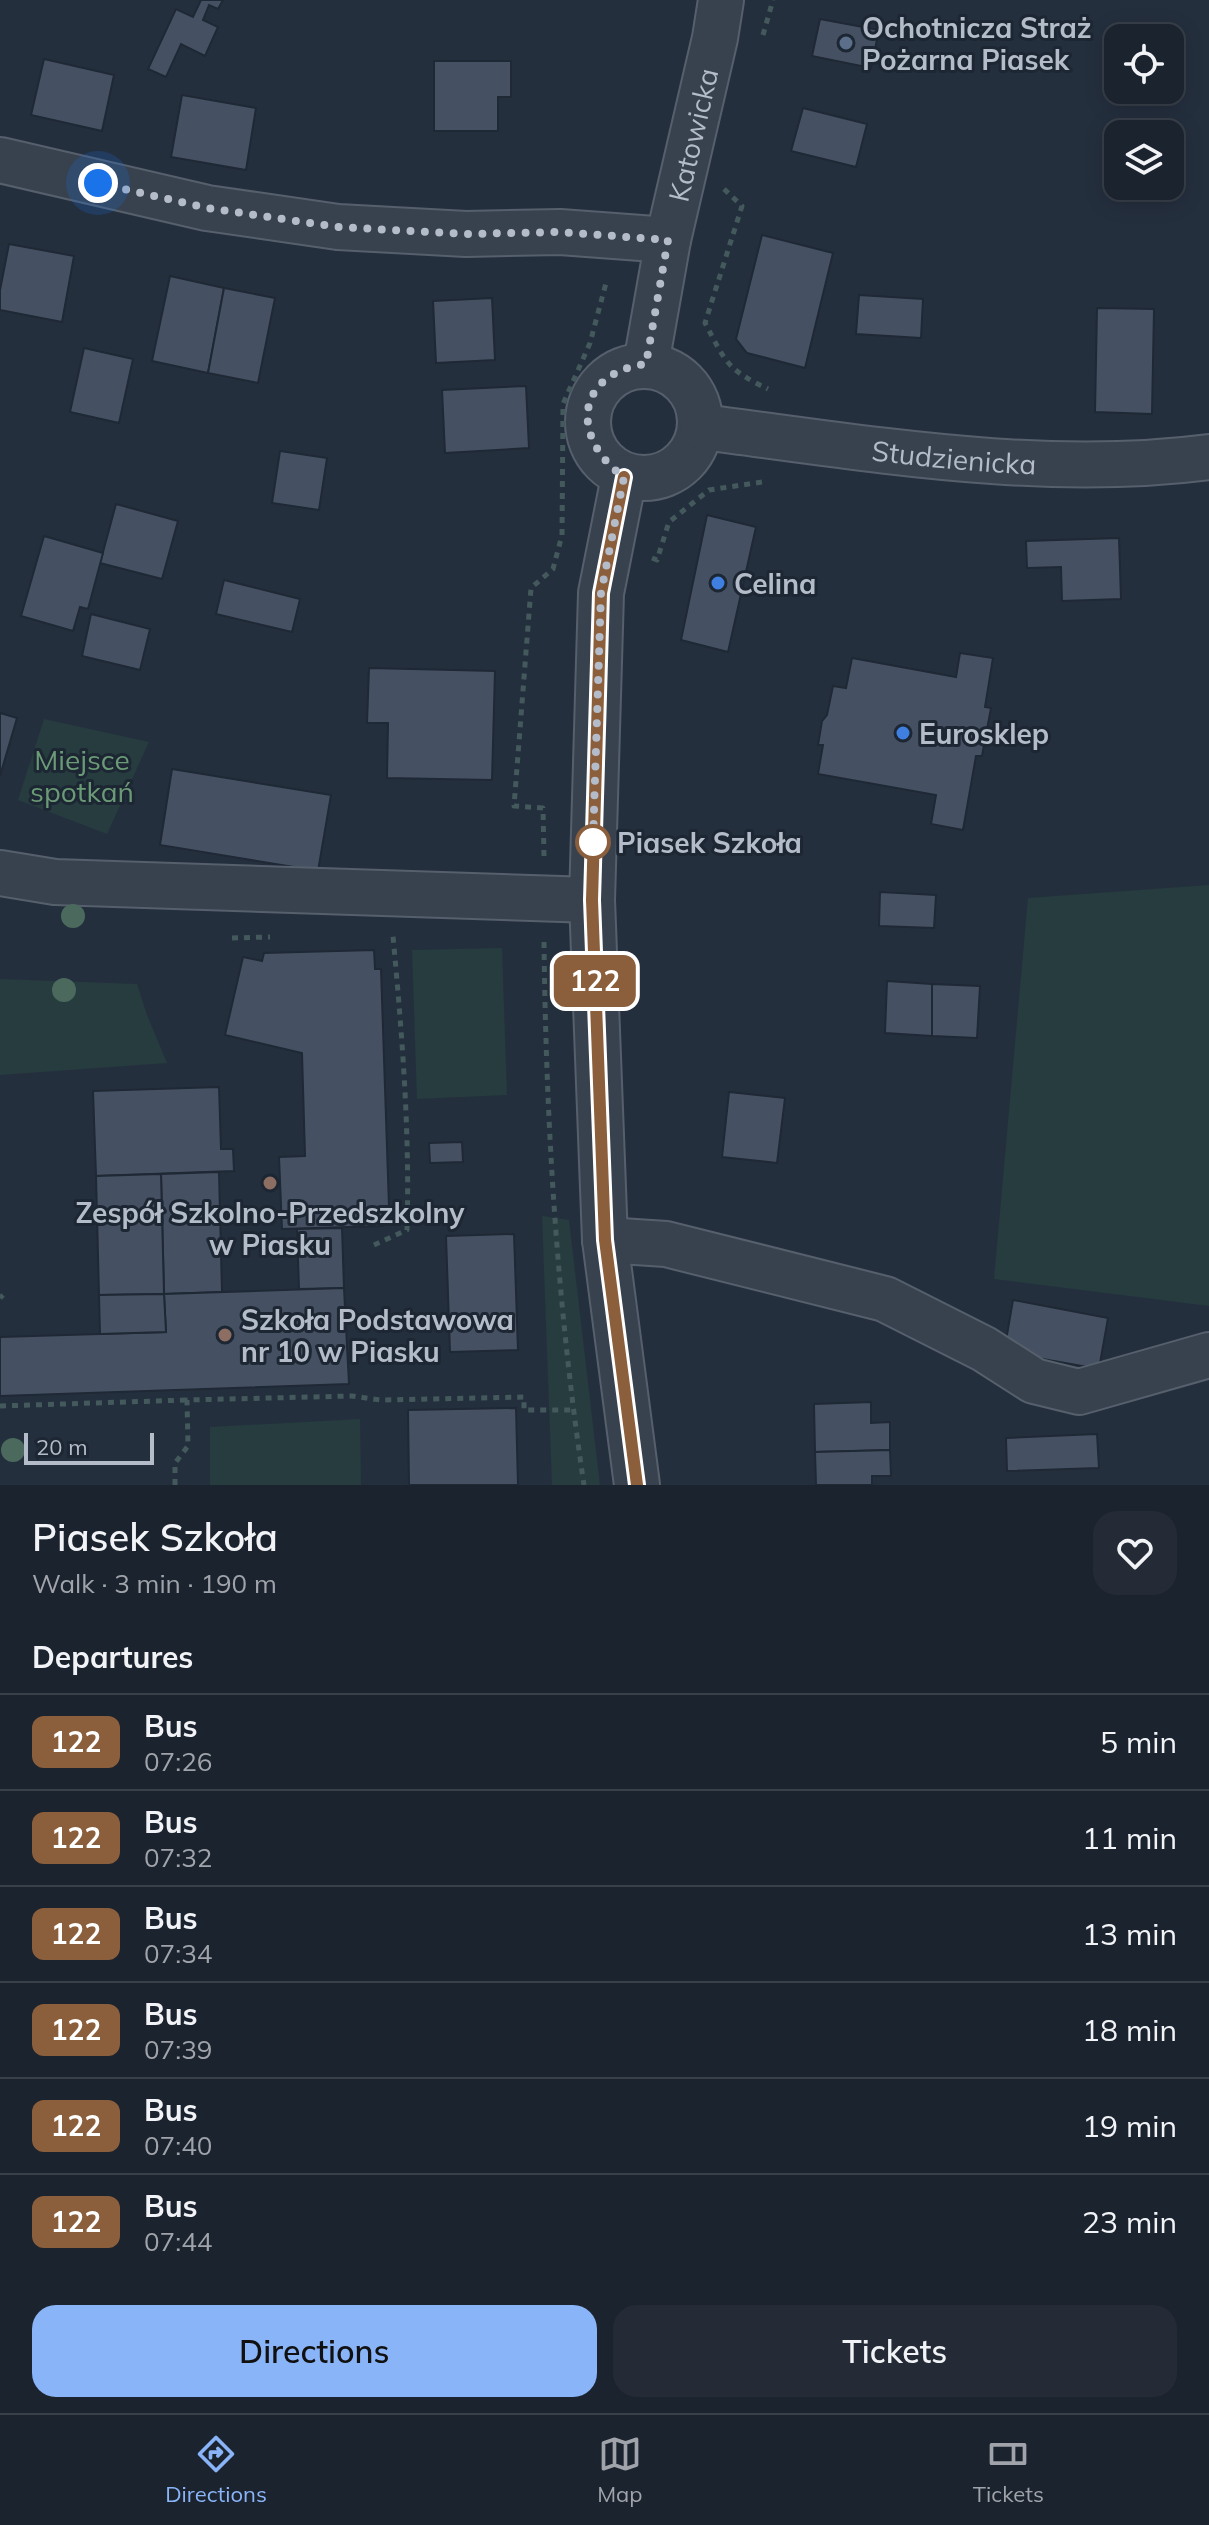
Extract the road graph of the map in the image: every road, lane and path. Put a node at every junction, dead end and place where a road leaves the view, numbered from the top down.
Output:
1 (721, 0) edge
2 (773, 0) edge
3 (759, 48) dead end
4 (0, 160) edge
5 (721, 186) dead end
6 (668, 240) junction
7 (646, 364) junction
8 (702, 427) junction
9 (767, 435) junction
10 (1209, 457) edge
11 (624, 477) junction
12 (760, 482) junction
13 (776, 484) dead end
14 (562, 535) dead end
15 (610, 542) junction
16 (0, 873) edge
17 (592, 900) junction
18 (393, 933) dead end
19 (276, 937) dead end
20 (232, 938) dead end
21 (605, 1240) junction
22 (374, 1245) dead end
23 (1209, 1355) edge
24 (187, 1400) junction
25 (0, 1406) edge
26 (574, 1410) dead end
27 (175, 1485) edge
28 (637, 1485) edge

1 - 6 street, Katowicka
2 - 3 path
4 - 6 street
5 - 9 path
6 - 7 street, Katowicka
7 - 8 street
7 - 11 street
8 - 9 street, Studzienicka
8 - 11 street
9 - 10 street, Studzienicka
9 - 12 path
11 - 15 street
12 - 13 path
12 - 15 path
14 - 15 path
15 - 17 street
16 - 17 street
17 - 21 street
18 - 22 path
19 - 20 path
21 - 23 street
21 - 28 street
24 - 25 path
24 - 26 path
24 - 27 path

